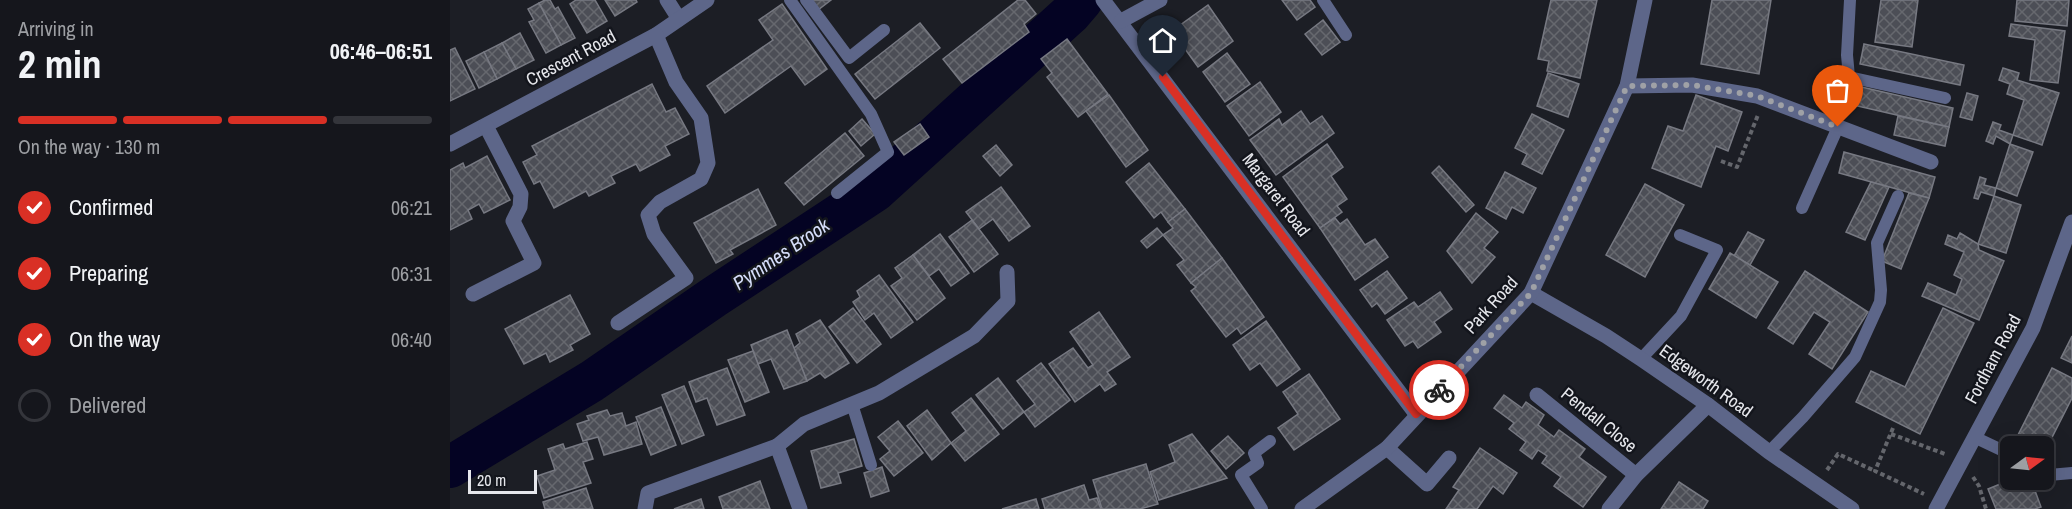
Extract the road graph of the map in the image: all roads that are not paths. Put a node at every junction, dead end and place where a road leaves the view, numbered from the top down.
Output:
1 (667, 0) edge
2 (707, 0) edge
3 (789, 0) edge
4 (806, 0) edge
5 (1103, 0) edge
6 (1160, 0) edge
7 (1323, 0) edge
8 (1645, 0) edge
9 (1851, 0) edge
10 (679, 19) junction
11 (1121, 21) junction
12 (884, 30) dead end
13 (656, 35) junction
14 (1346, 35) dead end
15 (1627, 86) junction
16 (1945, 98) dead end
17 (486, 126) junction
18 (1838, 127) junction
19 (450, 144) edge
20 (1931, 162) dead end
21 (837, 193) dead end
22 (1898, 196) dead end
23 (1802, 208) dead end
24 (2072, 222) edge
25 (1680, 235) dead end
26 (1006, 273) dead end
27 (1531, 293) junction
28 (473, 294) dead end
29 (618, 323) dead end
30 (1641, 359) junction
31 (1537, 395) dead end
32 (852, 404) junction
33 (1708, 405) junction
34 (1416, 414) junction
35 (1974, 437) junction
36 (1270, 441) dead end
37 (777, 446) junction
38 (1387, 448) junction
39 (2000, 449) edge
40 (1769, 452) junction
41 (1449, 458) dead end
42 (871, 465) dead end
43 (2072, 473) edge
44 (1636, 475) junction
45 (2054, 475) edge
46 (1938, 505) edge
47 (645, 509) edge
48 (800, 509) edge
49 (1262, 509) edge
50 (1302, 509) edge
51 (1609, 509) edge
52 (1852, 509) edge

1 - 10 street
2 - 10 street, Crescent Road
3 - 21 lane
4 - 12 lane
5 - 11 street, Margaret Road
6 - 11 street
7 - 14 lane
8 - 15 street, Park Road
9 - 16 lane
10 - 13 street, Crescent Road
11 - 34 street, Margaret Road
13 - 17 street, Crescent Road
13 - 29 street
15 - 18 street
15 - 27 street, Park Road
17 - 19 street, Crescent Road
17 - 28 street
18 - 20 street
18 - 23 lane
22 - 40 lane
24 - 35 street, Fordham Road
25 - 30 lane
26 - 32 street
27 - 30 street, Edgeworth Road
27 - 34 street, Park Road
30 - 33 street, Edgeworth Road
31 - 44 street, Pendall Close
32 - 37 street
32 - 42 lane
33 - 40 street, Edgeworth Road
33 - 44 street, Pendall Close
34 - 38 street, Park Road
35 - 39 lane
35 - 46 street, Fordham Road
36 - 49 lane
37 - 47 street
37 - 48 street
38 - 41 street
38 - 50 street, Park Road
40 - 52 street, Edgeworth Road
43 - 45 lane
44 - 51 street, Pendall Close

